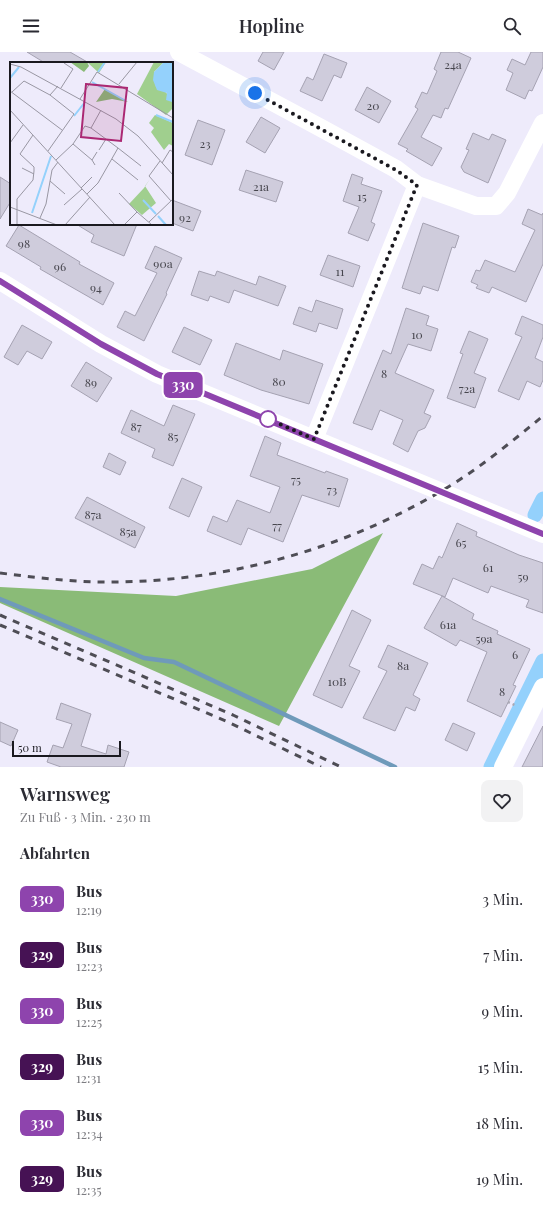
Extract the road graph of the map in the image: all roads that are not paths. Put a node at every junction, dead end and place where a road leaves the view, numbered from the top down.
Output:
1 (179, 52) edge
2 (205, 59) edge
3 (543, 123) edge
4 (417, 185) junction
5 (0, 281) edge
6 (314, 439) junction
7 (542, 530) edge
8 (543, 687) edge
9 (503, 767) edge

1 - 2 street
2 - 4 street
3 - 4 street
4 - 6 street
5 - 6 street
6 - 7 street
8 - 9 street

